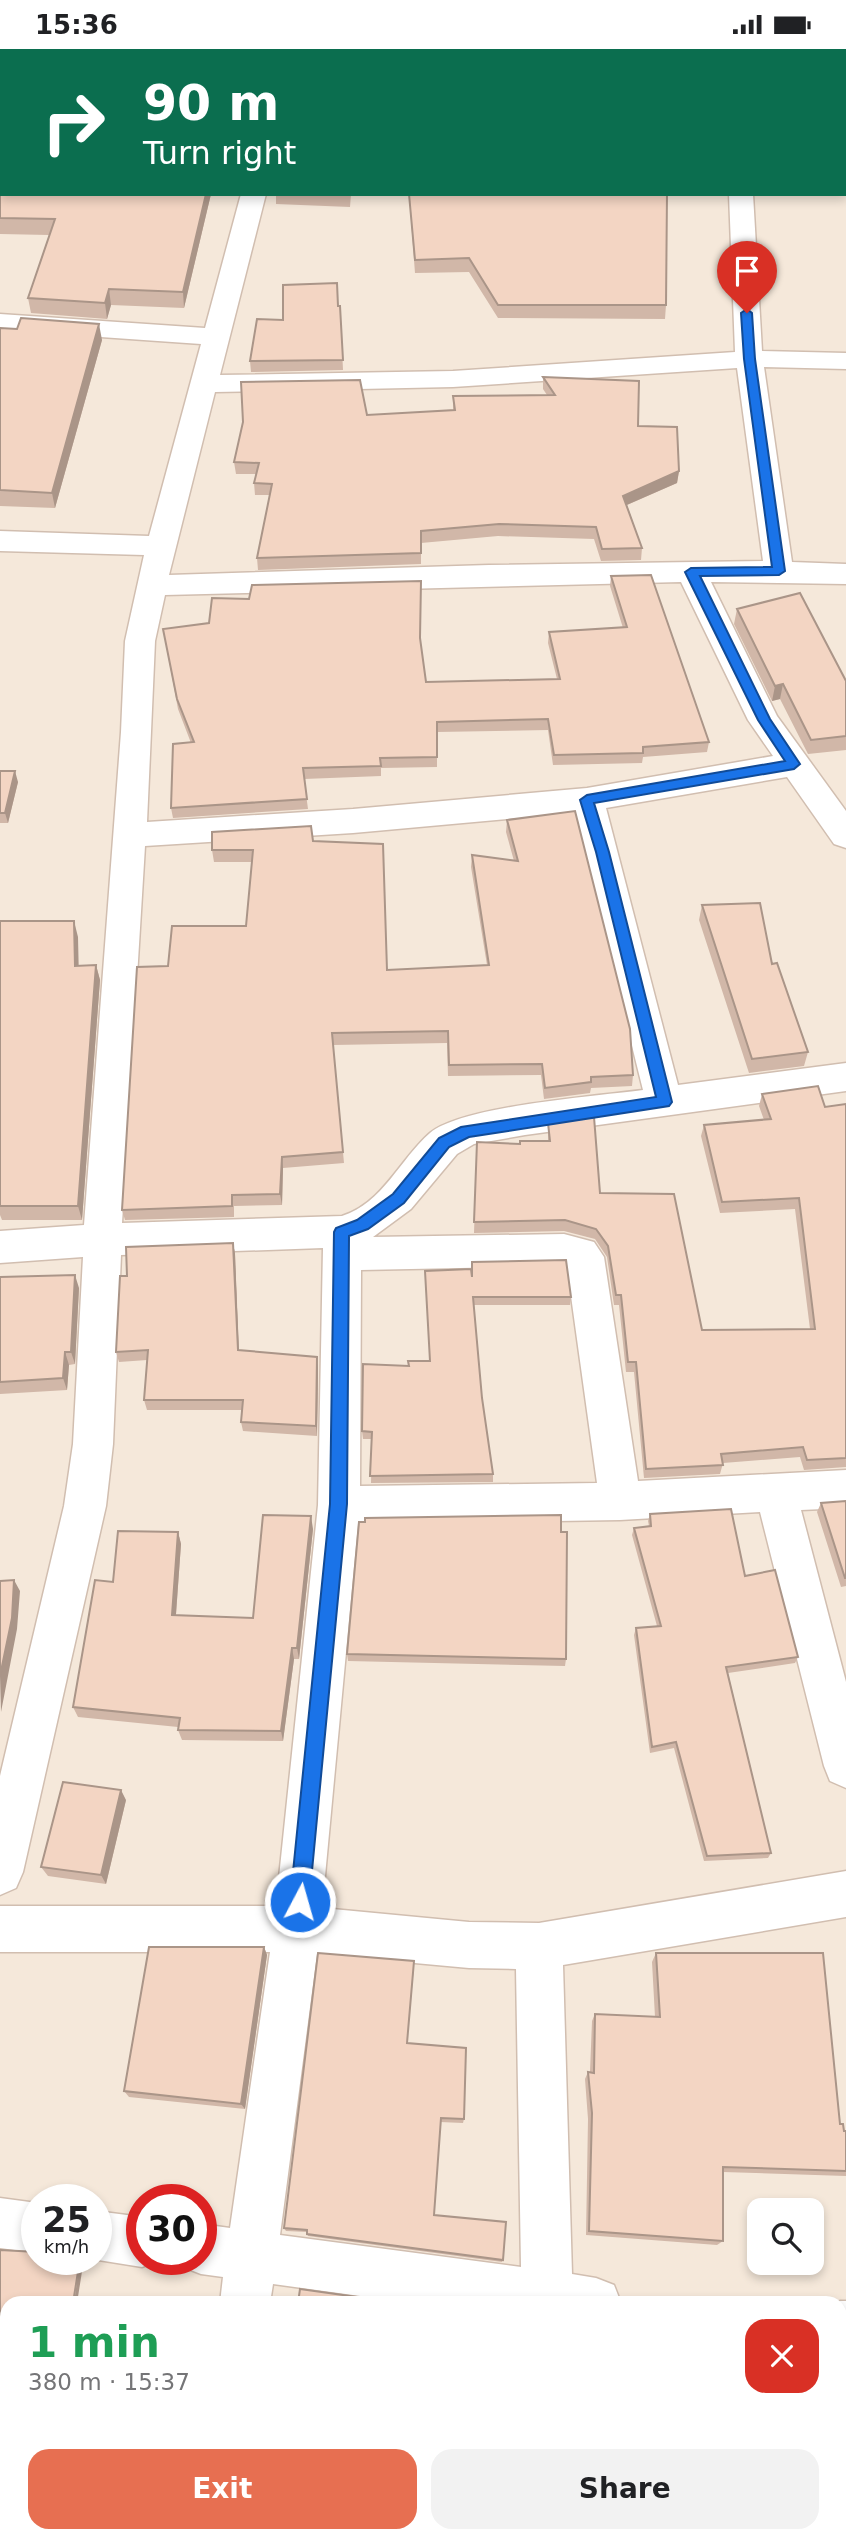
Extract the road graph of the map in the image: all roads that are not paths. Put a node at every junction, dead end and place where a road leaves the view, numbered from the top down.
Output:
1 (253, 196) edge
2 (741, 196) edge
3 (0, 322) edge
4 (216, 337) junction
5 (749, 359) junction
6 (846, 361) edge
7 (204, 384) junction
8 (0, 541) edge
9 (161, 546) junction
10 (779, 571) junction
11 (691, 572) junction
12 (846, 574) edge
13 (154, 585) junction
14 (794, 764) junction
15 (587, 800) junction
16 (130, 835) junction
17 (846, 836) edge
18 (846, 1077) edge
19 (664, 1102) junction
20 (102, 1240) junction
21 (342, 1243) junction
22 (0, 1247) edge
23 (846, 1489) edge
24 (776, 1494) junction
25 (620, 1501) junction
26 (339, 1504) junction
27 (846, 1766) edge
28 (0, 1872) edge
29 (846, 1894) edge
30 (0, 1929) edge
31 (297, 1929) junction
32 (539, 1946) junction
33 (0, 2223) edge
34 (21, 2226) edge
35 (217, 2259) edge
36 (249, 2280) edge
37 (487, 2296) edge
38 (547, 2296) edge

1 - 4 street
2 - 5 street
3 - 4 street
4 - 7 street
5 - 6 street
5 - 7 street
5 - 10 street
7 - 9 street
8 - 9 street
9 - 13 street
10 - 11 street
10 - 12 street
11 - 13 street
11 - 14 street
13 - 16 street
14 - 15 street
14 - 17 street
15 - 16 street
15 - 19 street
16 - 20 street
18 - 19 street
19 - 21 street
20 - 21 street
20 - 22 street
20 - 28 street
21 - 25 street
21 - 26 street
23 - 24 street
24 - 25 street
24 - 27 street
25 - 26 street
26 - 31 street
29 - 32 street
30 - 31 street
31 - 32 street
31 - 36 street
32 - 38 street
33 - 34 street
35 - 36 street
36 - 37 street

